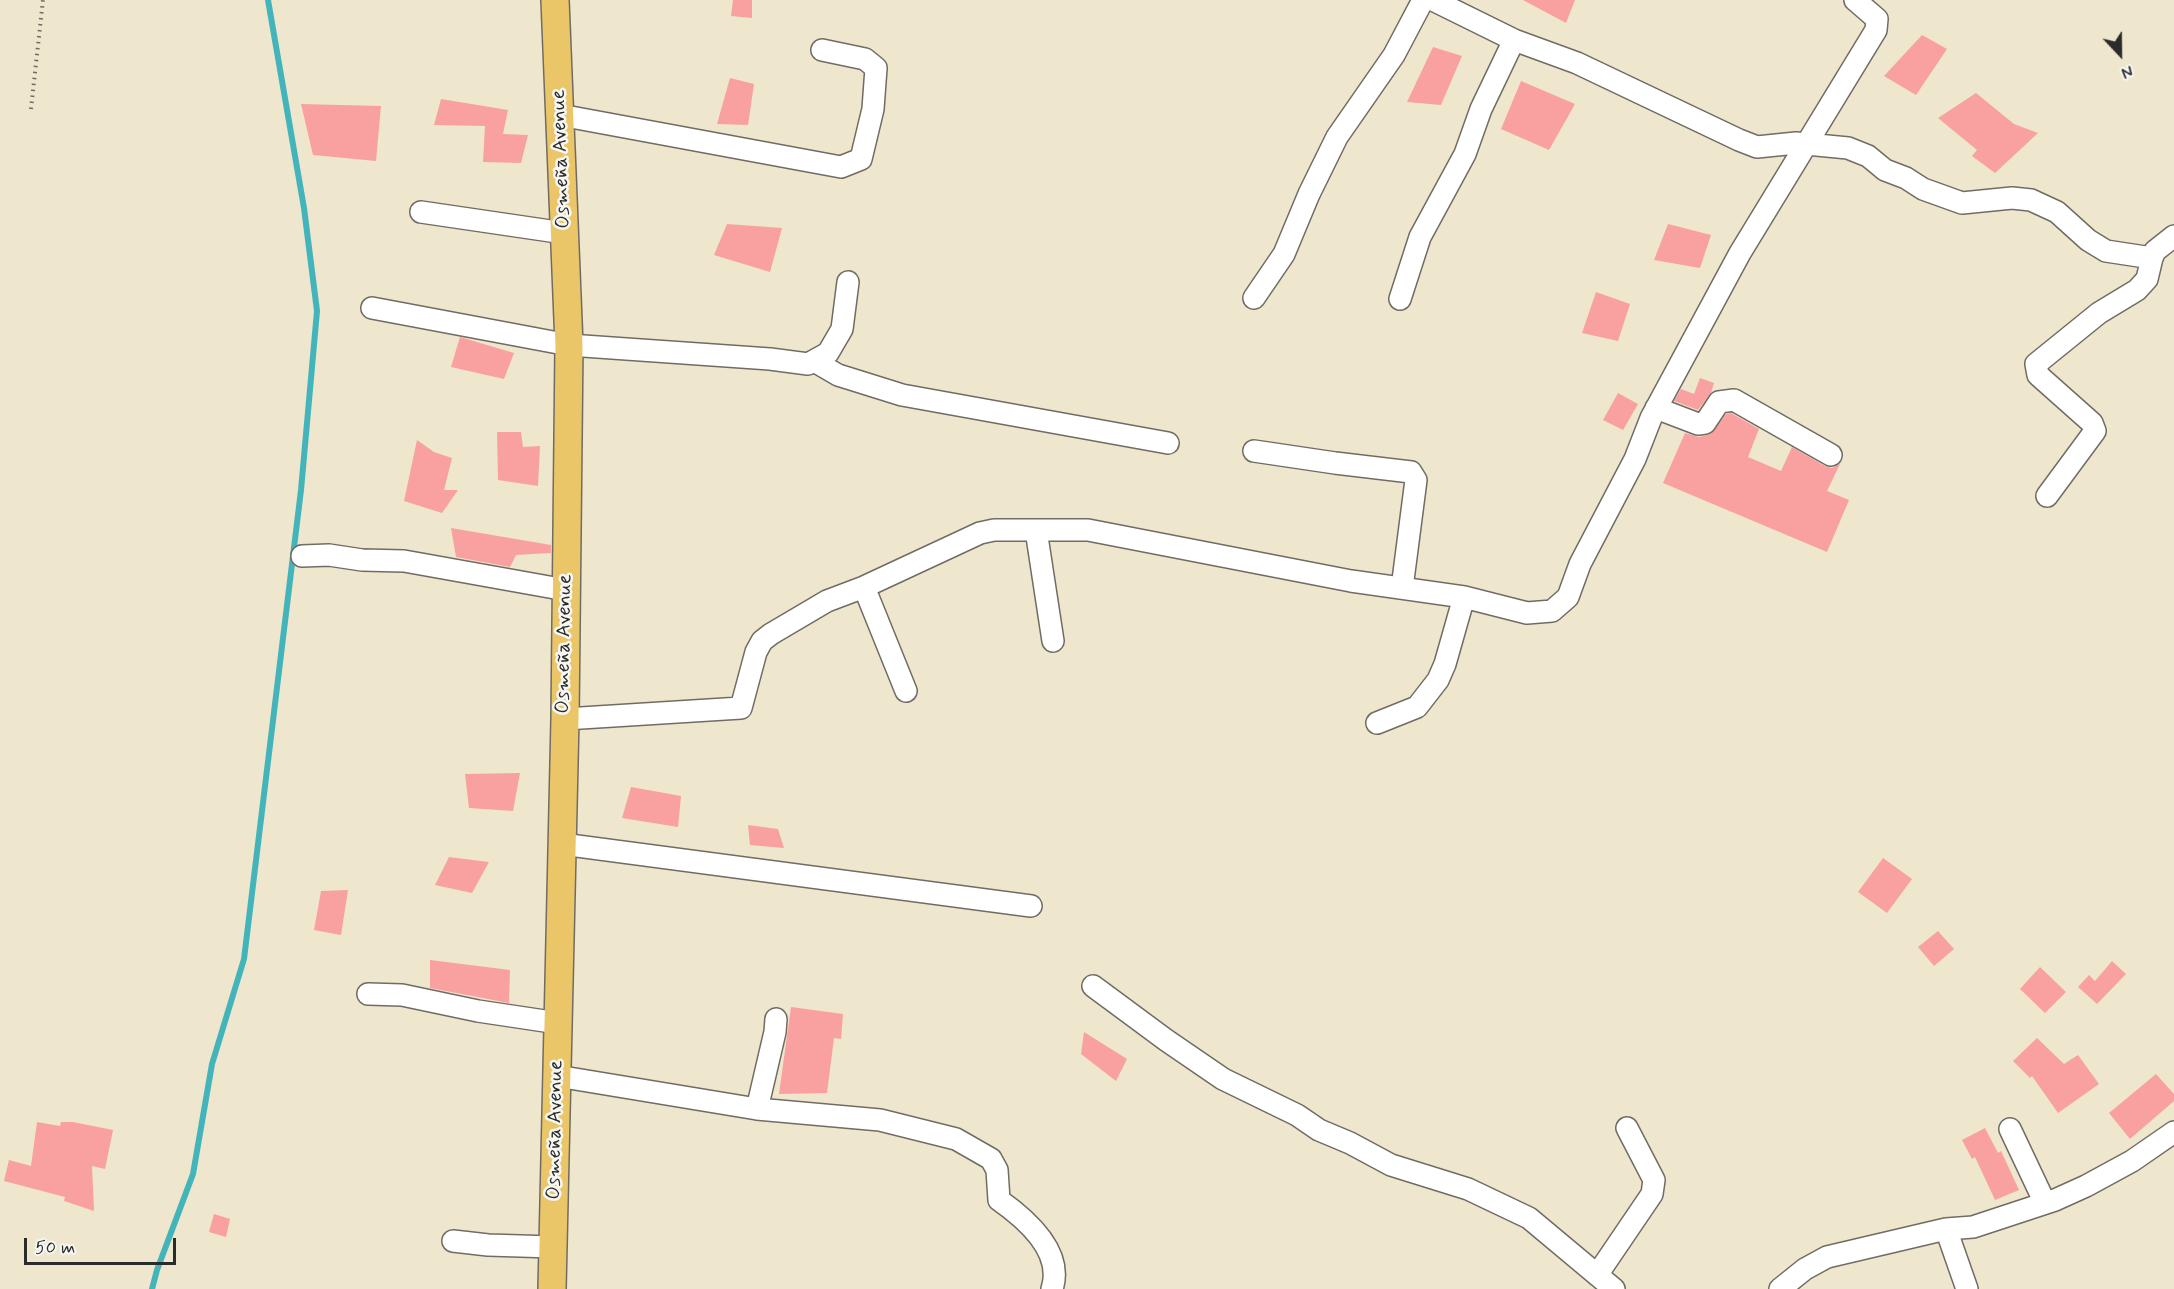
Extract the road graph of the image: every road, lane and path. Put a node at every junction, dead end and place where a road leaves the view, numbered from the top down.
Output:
1 (43, 0) edge
2 (555, 0) edge
3 (1423, 0) edge
4 (1433, 0) edge
5 (1855, 0) edge
6 (1514, 40) junction
7 (822, 50) dead end
8 (30, 109) dead end
9 (560, 115) junction
10 (1808, 144) junction
11 (421, 212) dead end
12 (564, 233) junction
13 (2174, 236) edge
14 (2152, 258) junction
15 (848, 282) dead end
16 (1254, 298) dead end
17 (1400, 299) dead end
18 (372, 308) dead end
19 (569, 345) junction
20 (814, 361) junction
21 (1656, 408) junction
22 (1168, 443) dead end
23 (1254, 451) dead end
24 (1832, 455) dead end
25 (2046, 496) dead end
26 (1036, 530) junction
27 (302, 556) dead end
28 (864, 586) junction
29 (1402, 588) junction
30 (566, 590) junction
31 (1464, 597) junction
32 (1053, 640) dead end
33 (906, 691) dead end
34 (565, 719) junction
35 (1377, 723) dead end
36 (562, 844) junction
37 (1031, 906) dead end
38 (1093, 986) dead end
39 (368, 994) dead end
40 (776, 1019) dead end
41 (558, 1023) junction
42 (557, 1076) junction
43 (757, 1109) junction
44 (1627, 1128) dead end
45 (2010, 1129) dead end
46 (2174, 1132) edge
47 (2045, 1203) junction
48 (1946, 1229) junction
49 (453, 1241) dead end
50 (553, 1247) junction
51 (1597, 1275) junction
52 (552, 1289) edge
53 (1052, 1289) edge
54 (1614, 1289) edge
55 (1780, 1289) edge
56 (1967, 1289) edge

1 - 8 path
2 - 9 main road, Osmeña Avenue
3 - 16 street
4 - 6 street
5 - 10 street
6 - 10 street
6 - 17 street
7 - 9 street
9 - 12 main road, Osmeña Avenue
10 - 14 street
10 - 21 street
11 - 12 street
12 - 19 main road, Osmeña Avenue
13 - 14 street
14 - 25 street
15 - 20 street
18 - 19 street
19 - 20 street
19 - 30 main road, Osmeña Avenue
20 - 22 street
21 - 24 street
21 - 31 street
23 - 29 street
26 - 28 street
26 - 29 street
26 - 32 street
27 - 30 street
28 - 33 street
28 - 34 street
29 - 31 street
30 - 34 main road, Osmeña Avenue
31 - 35 street
34 - 36 main road, Osmeña Avenue
36 - 37 street
36 - 41 main road, Osmeña Avenue
38 - 51 street
39 - 41 street
40 - 43 street
41 - 42 main road, Osmeña Avenue
42 - 43 street
42 - 50 main road, Osmeña Avenue
43 - 53 street
44 - 51 street
45 - 47 street
46 - 47 street
47 - 48 street
48 - 55 street
48 - 56 street
49 - 50 street
50 - 52 main road, Osmeña Avenue
51 - 54 street

